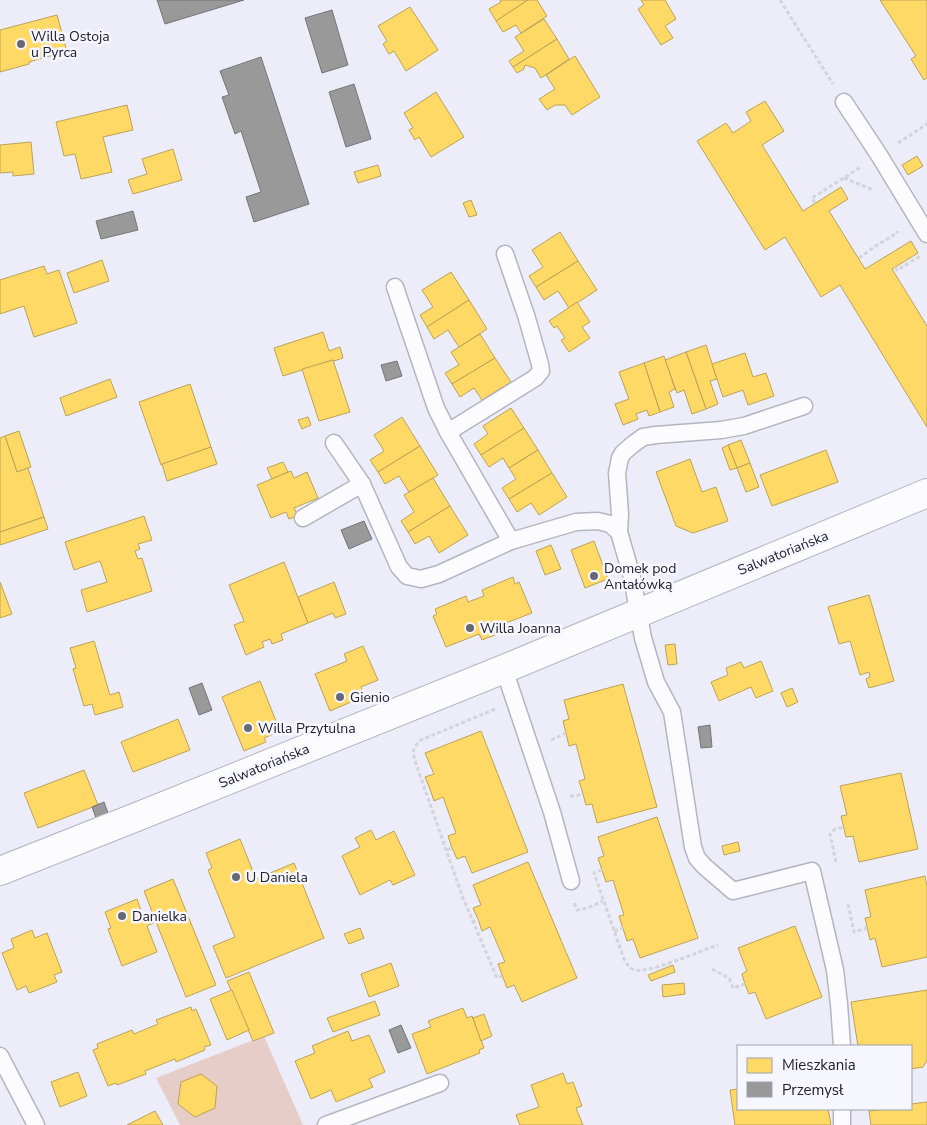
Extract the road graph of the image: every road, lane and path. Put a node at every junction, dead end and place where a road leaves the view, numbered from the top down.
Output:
1 (780, 0) edge
2 (844, 102) joint
3 (927, 124) edge
4 (906, 138) dead end
5 (879, 155) junction
6 (815, 203) dead end
7 (914, 212) junction
8 (927, 234) edge
9 (927, 252) edge
10 (505, 254) dead end
11 (859, 258) dead end
12 (895, 267) dead end
13 (395, 287) dead end
14 (804, 406) dead end
15 (448, 432) junction
16 (334, 442) dead end
17 (362, 484) junction
18 (927, 493) edge
19 (303, 518) dead end
20 (619, 532) junction
21 (513, 540) junction
22 (639, 613) junction
23 (504, 669) junction
24 (519, 714) junction
25 (844, 827) dead end
26 (452, 848) dead end
27 (447, 850) junction
28 (836, 862) dead end
29 (602, 870) dead end
30 (0, 871) edge
31 (571, 881) dead end
32 (848, 904) dead end
33 (478, 919) dead end
34 (472, 922) junction
35 (623, 928) dead end
36 (867, 928) dead end
37 (614, 931) junction
38 (718, 945) dead end
39 (712, 969) dead end
40 (502, 976) dead end
41 (745, 984) dead end
42 (842, 1045) edge
43 (0, 1056) edge
44 (440, 1083) dead end
45 (842, 1110) edge
46 (36, 1125) edge
47 (326, 1125) edge
48 (842, 1125) edge

1 - 2 path
2 - 5 lane
3 - 4 path
5 - 6 path
5 - 7 lane
7 - 8 lane
7 - 11 path
9 - 12 path
10 - 15 lane
13 - 15 lane
14 - 20 lane
15 - 21 lane
16 - 17 lane
17 - 19 lane
17 - 21 lane
18 - 22 street, Salwatoriańska
20 - 21 lane
20 - 22 lane
22 - 23 street, Salwatoriańska
22 - 42 lane
23 - 24 lane
23 - 30 street, Salwatoriańska
24 - 27 path
24 - 31 lane
25 - 28 path
26 - 27 path
27 - 34 path
29 - 37 path
32 - 36 path
33 - 34 path
34 - 40 path
35 - 37 path
37 - 38 path
39 - 41 path
43 - 46 lane
44 - 47 lane
45 - 48 lane

